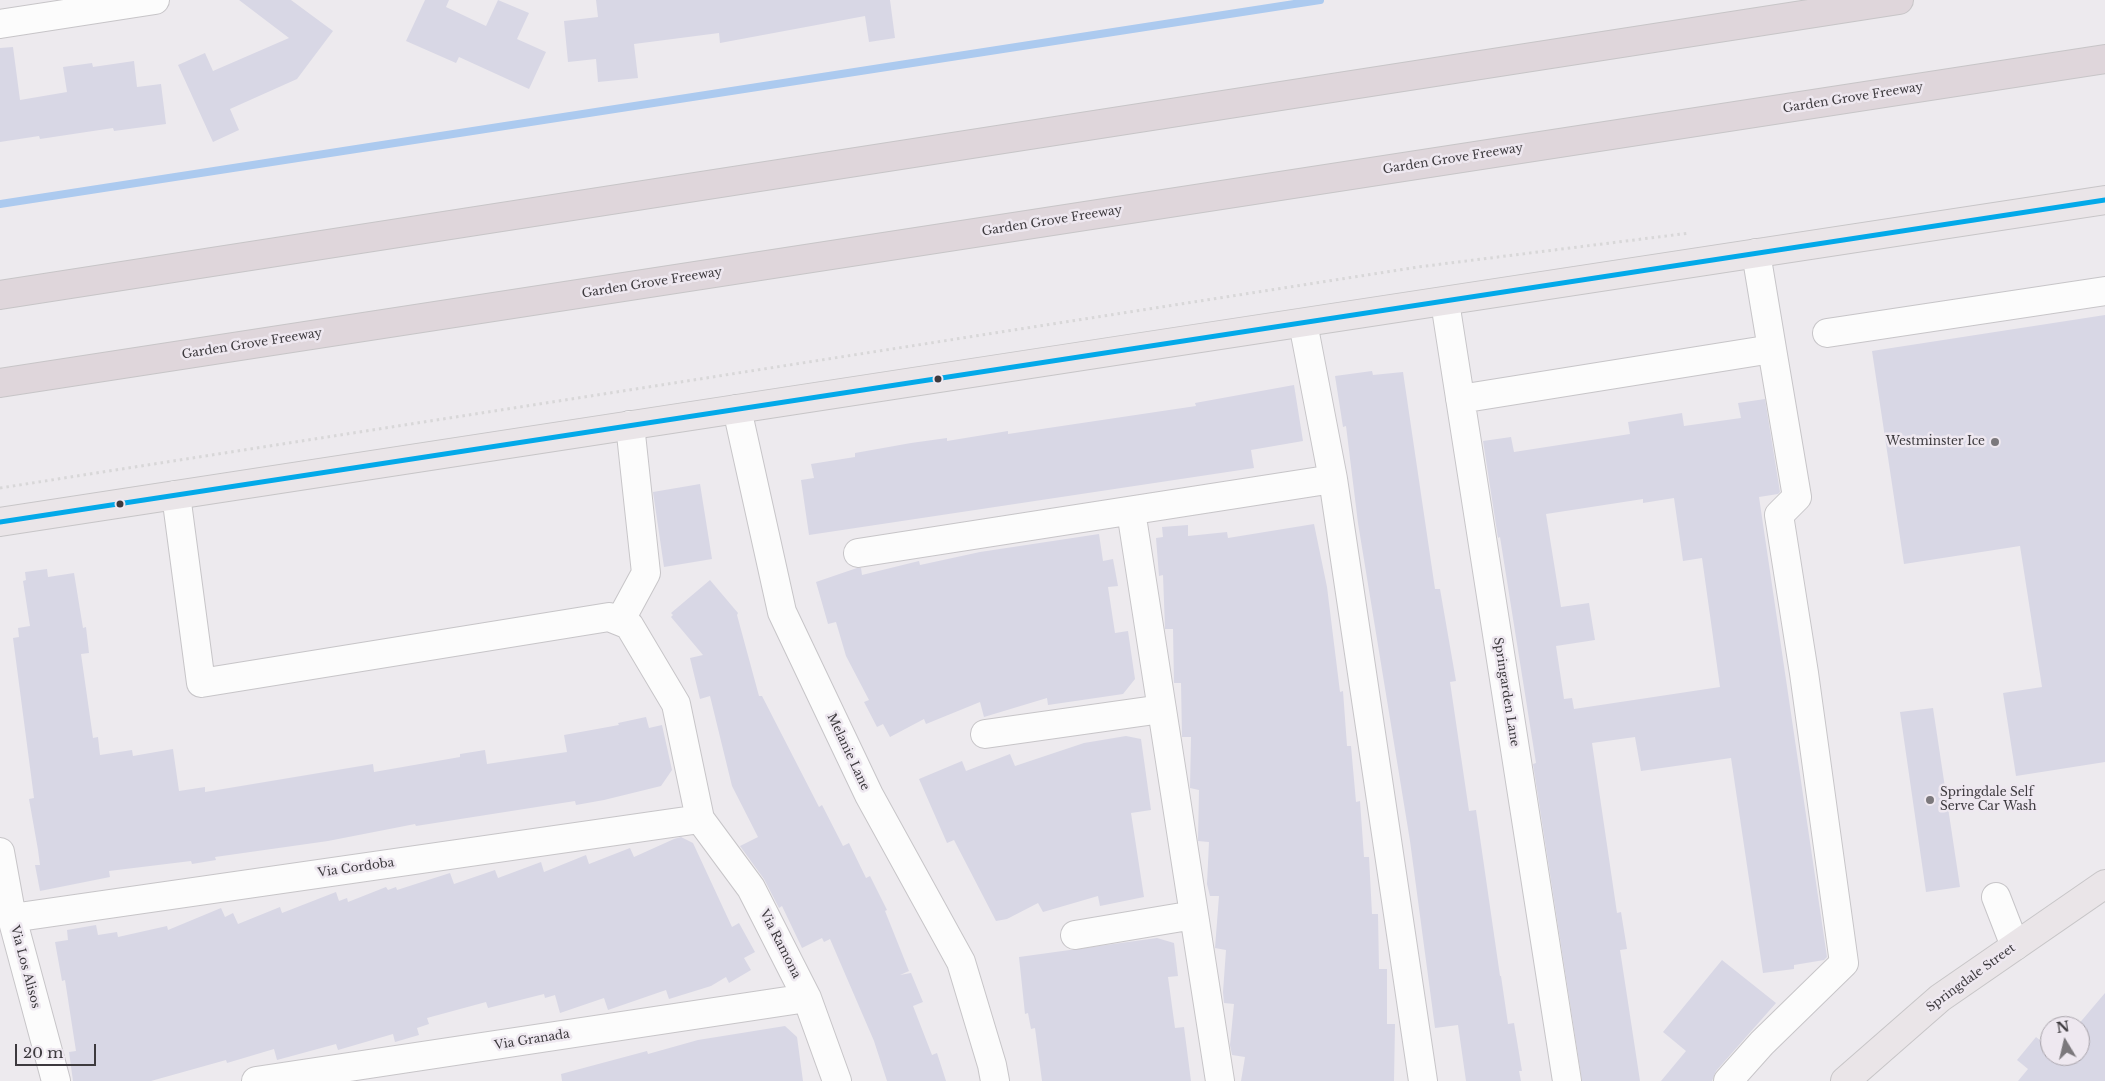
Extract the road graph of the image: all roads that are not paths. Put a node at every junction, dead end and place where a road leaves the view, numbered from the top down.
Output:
1 (155, 0) edge
2 (1899, 0) edge
3 (0, 24) edge
4 (2105, 59) edge
5 (2105, 200) edge
6 (1756, 253) junction
7 (2105, 291) edge
8 (0, 295) edge
9 (1445, 302) junction
10 (1303, 323) junction
11 (1827, 333) dead end
12 (1772, 349) junction
13 (0, 383) edge
14 (1460, 399) junction
15 (737, 409) junction
16 (630, 425) junction
17 (1333, 479) junction
18 (176, 495) junction
19 (1131, 511) junction
20 (0, 522) edge
21 (858, 553) dead end
22 (620, 622) junction
23 (1162, 709) junction
24 (985, 734) dead end
25 (700, 819) junction
26 (0, 852) edge
27 (2105, 884) edge
28 (1996, 897) dead end
29 (1194, 915) junction
30 (12, 918) junction
31 (1075, 935) dead end
32 (2015, 946) junction
33 (807, 998) junction
34 (56, 1081) edge
35 (256, 1081) edge
36 (837, 1081) edge
37 (995, 1081) edge
38 (1220, 1081) edge
39 (1423, 1081) edge
40 (1567, 1081) edge
41 (1728, 1081) edge
42 (1845, 1081) edge

1 - 3 street
2 - 8 highway
4 - 13 highway, Garden Grove Freeway
5 - 6 main road
6 - 9 main road
6 - 12 street
7 - 11 street
9 - 10 main road
9 - 14 street, Springarden Lane
10 - 15 main road
10 - 17 street
12 - 14 street
12 - 41 street
14 - 40 street, Springarden Lane
15 - 16 main road
15 - 37 street, Melanie Lane
16 - 18 main road
16 - 22 street
17 - 19 street
17 - 39 street
18 - 20 main road
18 - 22 street
19 - 21 street
19 - 23 street
22 - 25 street
23 - 24 street
23 - 29 street
25 - 30 street, Via Cordoba
25 - 33 street, Via Ramona
26 - 30 street, Via Los Alisos
27 - 32 main road, Springdale Street
28 - 32 street
29 - 31 street
29 - 38 street
30 - 34 street, Via Los Alisos
32 - 42 main road, Springdale Street
33 - 35 street, Via Granada
33 - 36 street, Via Ramona

